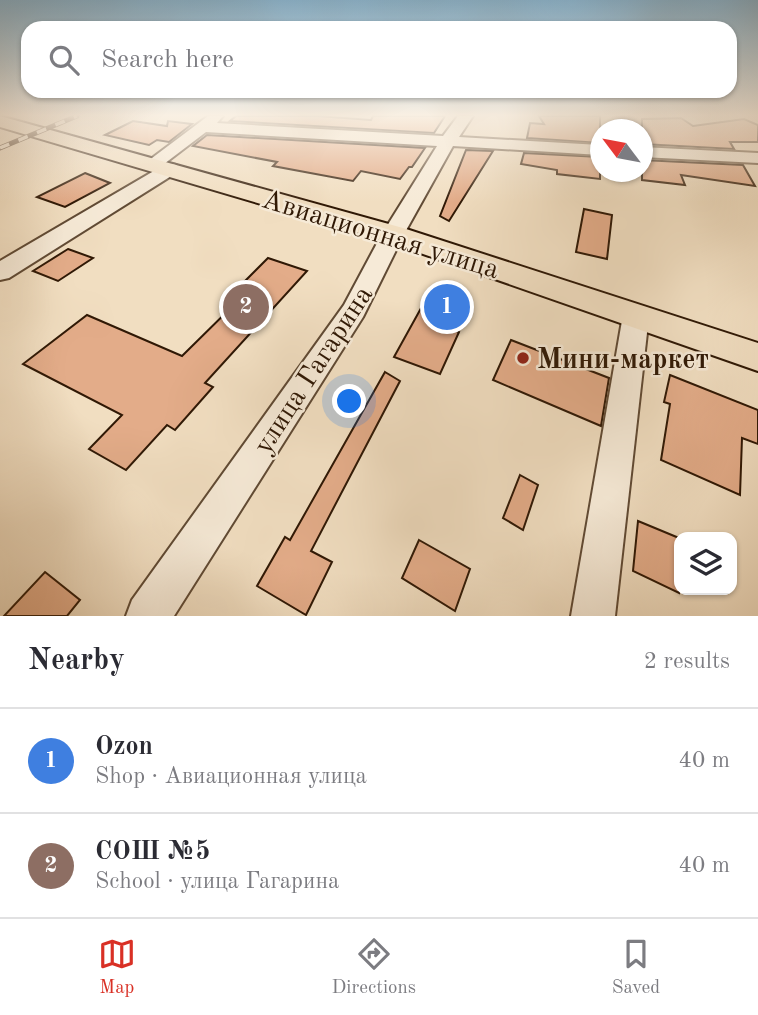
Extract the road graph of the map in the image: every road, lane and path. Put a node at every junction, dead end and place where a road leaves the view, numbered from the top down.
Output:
1 (84, 145) edge
2 (184, 145) edge
3 (445, 145) edge
4 (500, 145) edge
5 (590, 149) edge
6 (653, 153) edge
7 (758, 158) edge
8 (162, 167) junction
9 (393, 234) junction
10 (0, 272) edge
11 (636, 315) junction
12 (758, 357) edge
13 (148, 616) edge
14 (593, 616) edge

1 - 8 main road, Авиационная улица
2 - 8 lane
3 - 9 street, улица Гагарина
4 - 5 street
6 - 7 street
8 - 9 main road, Авиационная улица
8 - 10 street
9 - 11 main road, Авиационная улица
9 - 13 street, улица Гагарина
11 - 12 main road, Авиационная улица
11 - 14 street

